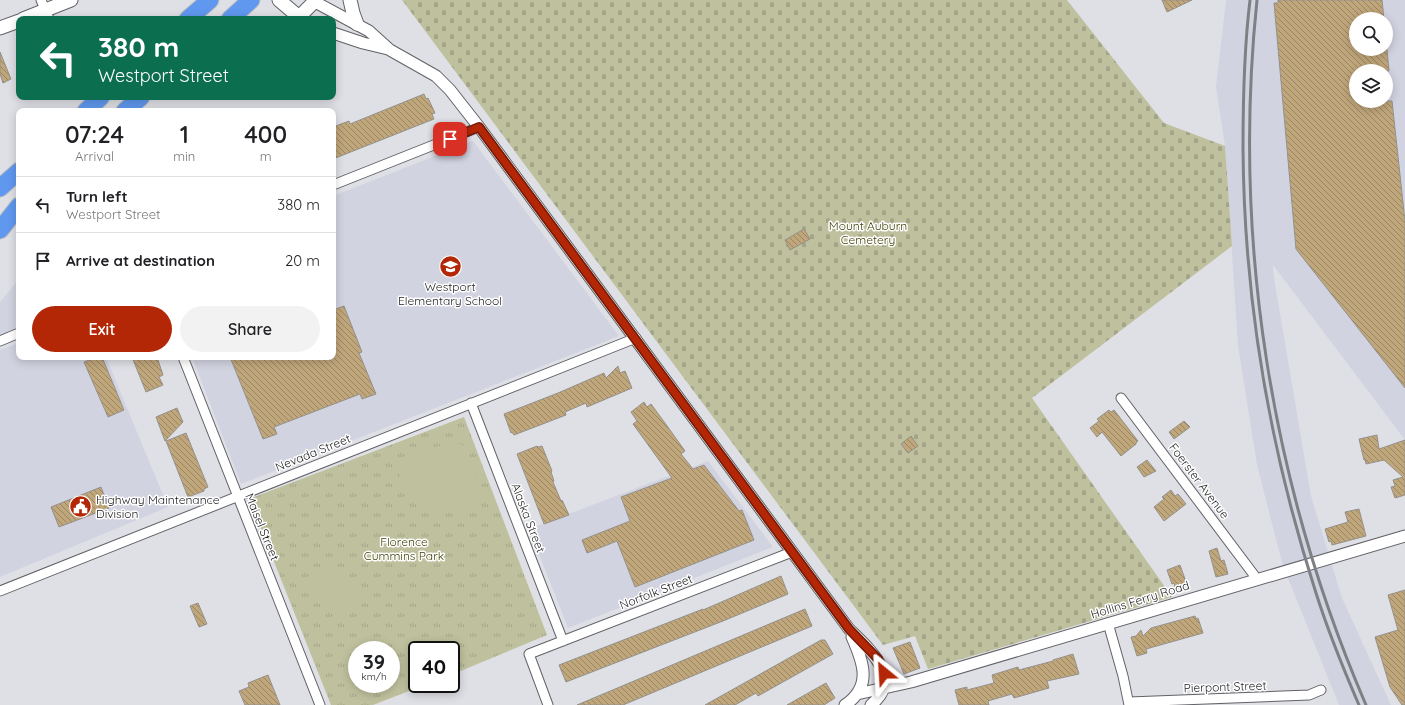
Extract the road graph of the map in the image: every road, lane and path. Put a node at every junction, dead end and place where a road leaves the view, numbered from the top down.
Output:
1 (71, 0) edge
2 (198, 0) edge
3 (210, 0) edge
4 (251, 0) edge
5 (279, 0) edge
6 (350, 0) edge
7 (314, 1) edge
8 (45, 10) edge
9 (30, 16) edge
10 (186, 16) edge
11 (191, 16) edge
12 (233, 16) edge
13 (298, 16) edge
14 (16, 22) edge
15 (357, 24) junction
16 (0, 28) edge
17 (336, 34) edge
18 (390, 50) junction
19 (98, 100) edge
20 (138, 100) edge
21 (89, 108) edge
22 (128, 108) edge
23 (479, 127) junction
24 (16, 174) edge
25 (336, 184) edge
26 (0, 188) edge
27 (16, 209) edge
28 (16, 210) edge
29 (0, 222) edge
30 (0, 230) edge
31 (16, 334) edge
32 (636, 338) junction
33 (0, 341) edge
34 (184, 360) edge
35 (1121, 398) dead end
36 (471, 403) junction
37 (237, 496) junction
38 (1405, 536) edge
39 (792, 552) junction
40 (1257, 579) junction
41 (0, 591) edge
42 (1108, 623) junction
43 (849, 629) junction
44 (562, 641) junction
45 (883, 688) junction
46 (859, 690) junction
47 (1321, 690) dead end
48 (1129, 704) edge
49 (320, 705) edge
50 (548, 705) edge
51 (845, 705) edge
52 (871, 705) edge

1 - 8 main road
2 - 10 highway
3 - 11 highway
4 - 12 highway
5 - 13 main road
6 - 15 main road
7 - 13 main road
7 - 15 street
8 - 9 main road
14 - 16 main road
15 - 18 street
17 - 18 street
18 - 23 street
19 - 21 highway
20 - 22 highway
23 - 25 street
23 - 32 street
24 - 26 highway
27 - 29 highway
28 - 30 highway
31 - 33 street
32 - 36 street, Nevada Street
32 - 39 street
34 - 37 street, Maisel Street
35 - 40 street, Foerster Avenue
36 - 37 street, Nevada Street
36 - 44 street, Alaska Street
37 - 41 street, Nevada Street
37 - 49 street, Maisel Street
38 - 40 street, Hollins Ferry Road
39 - 43 street
39 - 44 street, Norfolk Street
40 - 42 street, Hollins Ferry Road
42 - 45 street, Hollins Ferry Road
42 - 48 street
43 - 45 street
43 - 46 street
44 - 50 street, Norfolk Street
45 - 46 street, Hollins Ferry Road
45 - 52 street
46 - 51 street, Hollins Ferry Road
47 - 48 street, Pierpont Street

